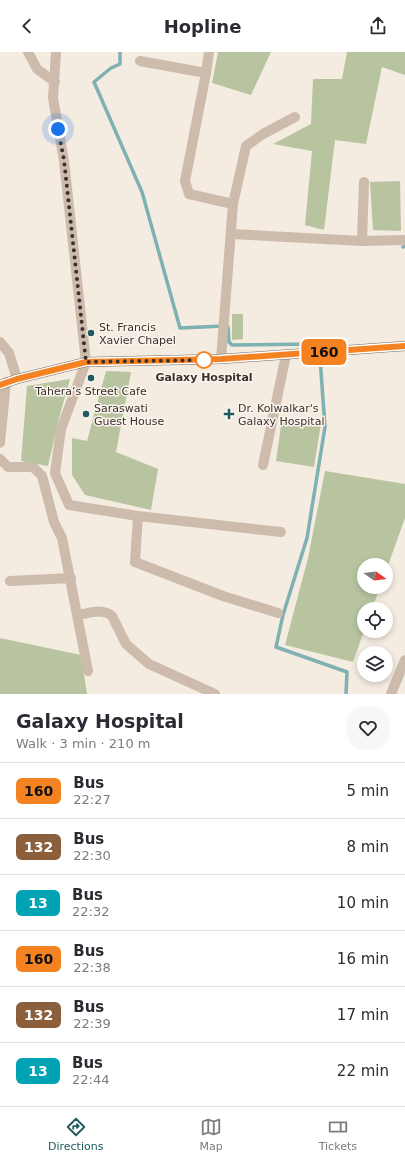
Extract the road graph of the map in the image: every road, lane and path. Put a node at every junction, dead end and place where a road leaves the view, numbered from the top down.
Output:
1 (28, 52) edge
2 (56, 52) edge
3 (209, 52) edge
4 (140, 61) dead end
5 (206, 73) junction
6 (55, 82) junction
7 (295, 117) dead end
8 (364, 182) dead end
9 (233, 204) junction
10 (231, 234) junction
11 (405, 240) edge
12 (362, 241) junction
13 (0, 342) edge
14 (405, 346) edge
15 (286, 355) junction
16 (221, 359) junction
17 (86, 362) junction
18 (17, 379) junction
19 (3, 384) edge
20 (0, 443) edge
21 (1, 462) edge
22 (263, 465) dead end
23 (138, 516) junction
24 (281, 532) dead end
25 (71, 578) junction
26 (10, 581) dead end
27 (278, 613) dead end
28 (78, 615) junction
29 (405, 660) edge
30 (88, 671) dead end
31 (215, 694) edge
32 (390, 694) edge

1 - 6 street
2 - 6 street
3 - 5 street
4 - 5 street
5 - 9 street
6 - 17 street
7 - 9 street
8 - 12 street
9 - 10 street
10 - 12 street
10 - 16 street
11 - 12 street
13 - 18 street
14 - 15 main road
15 - 16 main road
15 - 22 street
16 - 17 main road
17 - 18 main road
17 - 23 street
18 - 19 main road
19 - 20 street
21 - 25 street
23 - 24 street
23 - 27 street
25 - 26 street
25 - 28 street
28 - 30 street
28 - 31 street
29 - 32 street

